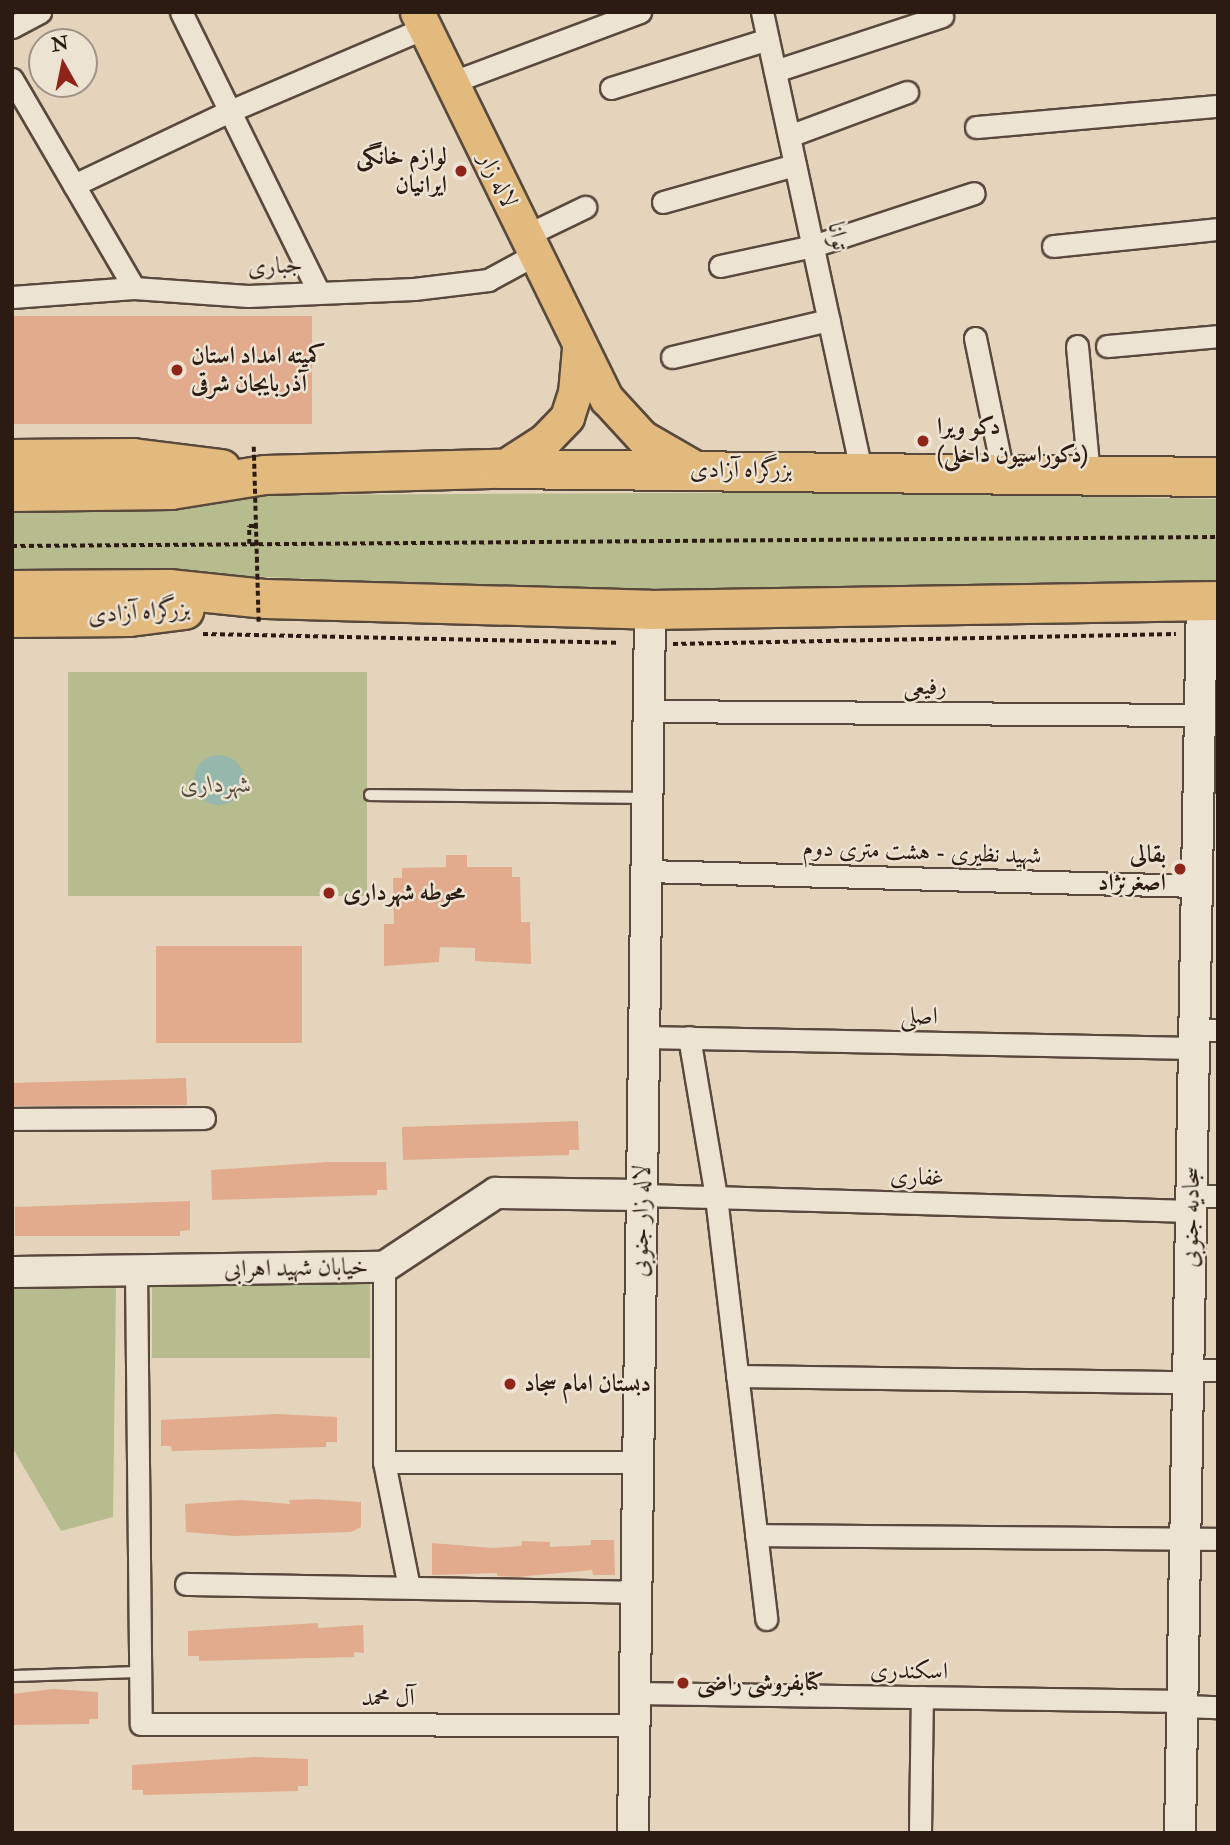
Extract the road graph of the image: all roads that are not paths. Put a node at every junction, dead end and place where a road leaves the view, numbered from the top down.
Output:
1 (40, 12) edge
2 (181, 12) edge
3 (640, 12) edge
4 (762, 12) edge
5 (942, 16) dead end
6 (421, 20) edge
7 (12, 27) edge
8 (768, 39) junction
9 (775, 71) junction
10 (12, 79) edge
11 (450, 83) junction
12 (611, 88) dead end
13 (907, 92) dead end
14 (1218, 106) edge
15 (230, 111) junction
16 (976, 127) dead end
17 (789, 136) junction
18 (795, 165) junction
19 (74, 185) junction
20 (974, 194) dead end
21 (663, 202) dead end
22 (585, 207) dead end
23 (1218, 229) edge
24 (530, 246) junction
25 (813, 246) junction
26 (1053, 246) dead end
27 (720, 266) dead end
28 (134, 288) junction
29 (318, 290) junction
30 (12, 297) edge
31 (829, 320) junction
32 (1218, 336) edge
33 (975, 338) dead end
34 (1077, 346) dead end
35 (1107, 346) dead end
36 (579, 348) junction
37 (672, 357) dead end
38 (12, 458) edge
39 (259, 461) junction
40 (500, 469) junction
41 (699, 470) junction
42 (861, 471) junction
43 (1003, 473) junction
44 (1089, 475) junction
45 (1218, 477) edge
46 (12, 492) edge
47 (12, 590) edge
48 (262, 611) junction
49 (1207, 612) edge
50 (12, 618) edge
51 (650, 627) junction
52 (649, 711) junction
53 (1200, 715) junction
54 (370, 795) dead end
55 (647, 797) junction
56 (646, 871) junction
57 (1197, 886) junction
58 (1202, 1036) edge
59 (644, 1037) junction
60 (689, 1037) junction
61 (204, 1118) dead end
62 (12, 1119) edge
63 (642, 1195) junction
64 (716, 1197) junction
65 (1200, 1201) edge
66 (384, 1266) junction
67 (136, 1270) junction
68 (12, 1272) edge
69 (1218, 1370) edge
70 (737, 1376) junction
71 (1188, 1376) junction
72 (384, 1462) junction
73 (638, 1462) junction
74 (756, 1535) junction
75 (1185, 1538) junction
76 (1218, 1539) edge
77 (186, 1584) dead end
78 (409, 1587) junction
79 (637, 1592) junction
80 (766, 1619) dead end
81 (140, 1672) junction
82 (12, 1676) edge
83 (635, 1693) junction
84 (922, 1697) junction
85 (1182, 1704) junction
86 (1218, 1707) edge
87 (635, 1725) junction
88 (633, 1833) edge
89 (920, 1833) edge
90 (1180, 1833) edge

1 - 7 street
2 - 15 street
3 - 11 street
4 - 8 street, توانا
5 - 9 street
6 - 11 main road, لاله زار
6 - 15 street
8 - 9 street, توانا
8 - 12 street
9 - 17 street, توانا
10 - 19 street
11 - 24 main road, لاله زار
13 - 17 street
14 - 16 street
15 - 19 street
15 - 29 street
17 - 18 street, توانا
18 - 21 street
18 - 25 street, توانا
19 - 28 street
20 - 25 street
22 - 24 street, جباری
23 - 26 street
24 - 29 street, جباری
24 - 36 main road, لاله زار
25 - 27 street
25 - 31 street, توانا
28 - 29 street, جباری
28 - 30 street, جباری
31 - 37 street
31 - 42 street, توانا
32 - 35 street
33 - 43 street
34 - 44 street
36 - 40 main road
36 - 41 main road, لاله زار
38 - 39 highway, بزرگراه آزادی
39 - 40 highway, بزرگراه آزادی
39 - 46 highway, بزرگراه آزادی
40 - 41 highway, بزرگراه آزادی
41 - 42 highway, بزرگراه آزادی
42 - 43 highway, بزرگراه آزادی
43 - 44 highway, بزرگراه آزادی
44 - 45 highway, بزرگراه آزادی
47 - 48 highway, بزرگراه آزادی
48 - 50 highway, بزرگراه آزادی
48 - 51 highway, بزرگراه آزادی
49 - 51 highway, بزرگراه آزادی
49 - 53 street, سجادیه جنوبی
51 - 52 street, لاله زار جنوبی
52 - 53 street, رفیعی
52 - 55 street, لاله زار جنوبی
53 - 57 street, سجادیه جنوبی
54 - 55 lane
55 - 56 street, لاله زار جنوبی
56 - 57 street, شهید نظیری - هشت متری دوم
56 - 59 street, لاله زار جنوبی
57 - 58 street, سجادیه جنوبی
58 - 60 street, اصلی
58 - 65 street, سجادیه جنوبی
59 - 60 street, اصلی
59 - 63 street, لاله زار جنوبی
60 - 64 street
61 - 62 street
63 - 64 street, غفاری
63 - 66 street, خیابان شهید اهرابی
63 - 73 street, لاله زار جنوبی
64 - 65 street, غفاری
64 - 70 street
65 - 71 street, سجادیه جنوبی
66 - 67 street, خیابان شهید اهرابی
66 - 72 street
67 - 68 street, خیابان شهید اهرابی
67 - 81 street
69 - 71 street
70 - 71 street
70 - 74 street
71 - 75 street, سجادیه جنوبی
72 - 73 street
72 - 78 street
73 - 79 street, لاله زار جنوبی
74 - 75 street
74 - 80 street
75 - 76 street
75 - 85 street, سجادیه جنوبی
77 - 78 street
78 - 79 street
79 - 83 street, لاله زار جنوبی
81 - 82 lane
81 - 87 street, آل محمد
83 - 84 street, اسکندری
83 - 87 street, لاله زار جنوبی
84 - 85 street, اسکندری
84 - 89 street
85 - 86 street, اسکندری
85 - 90 street, سجادیه جنوبی
87 - 88 street, لاله زار جنوبی

